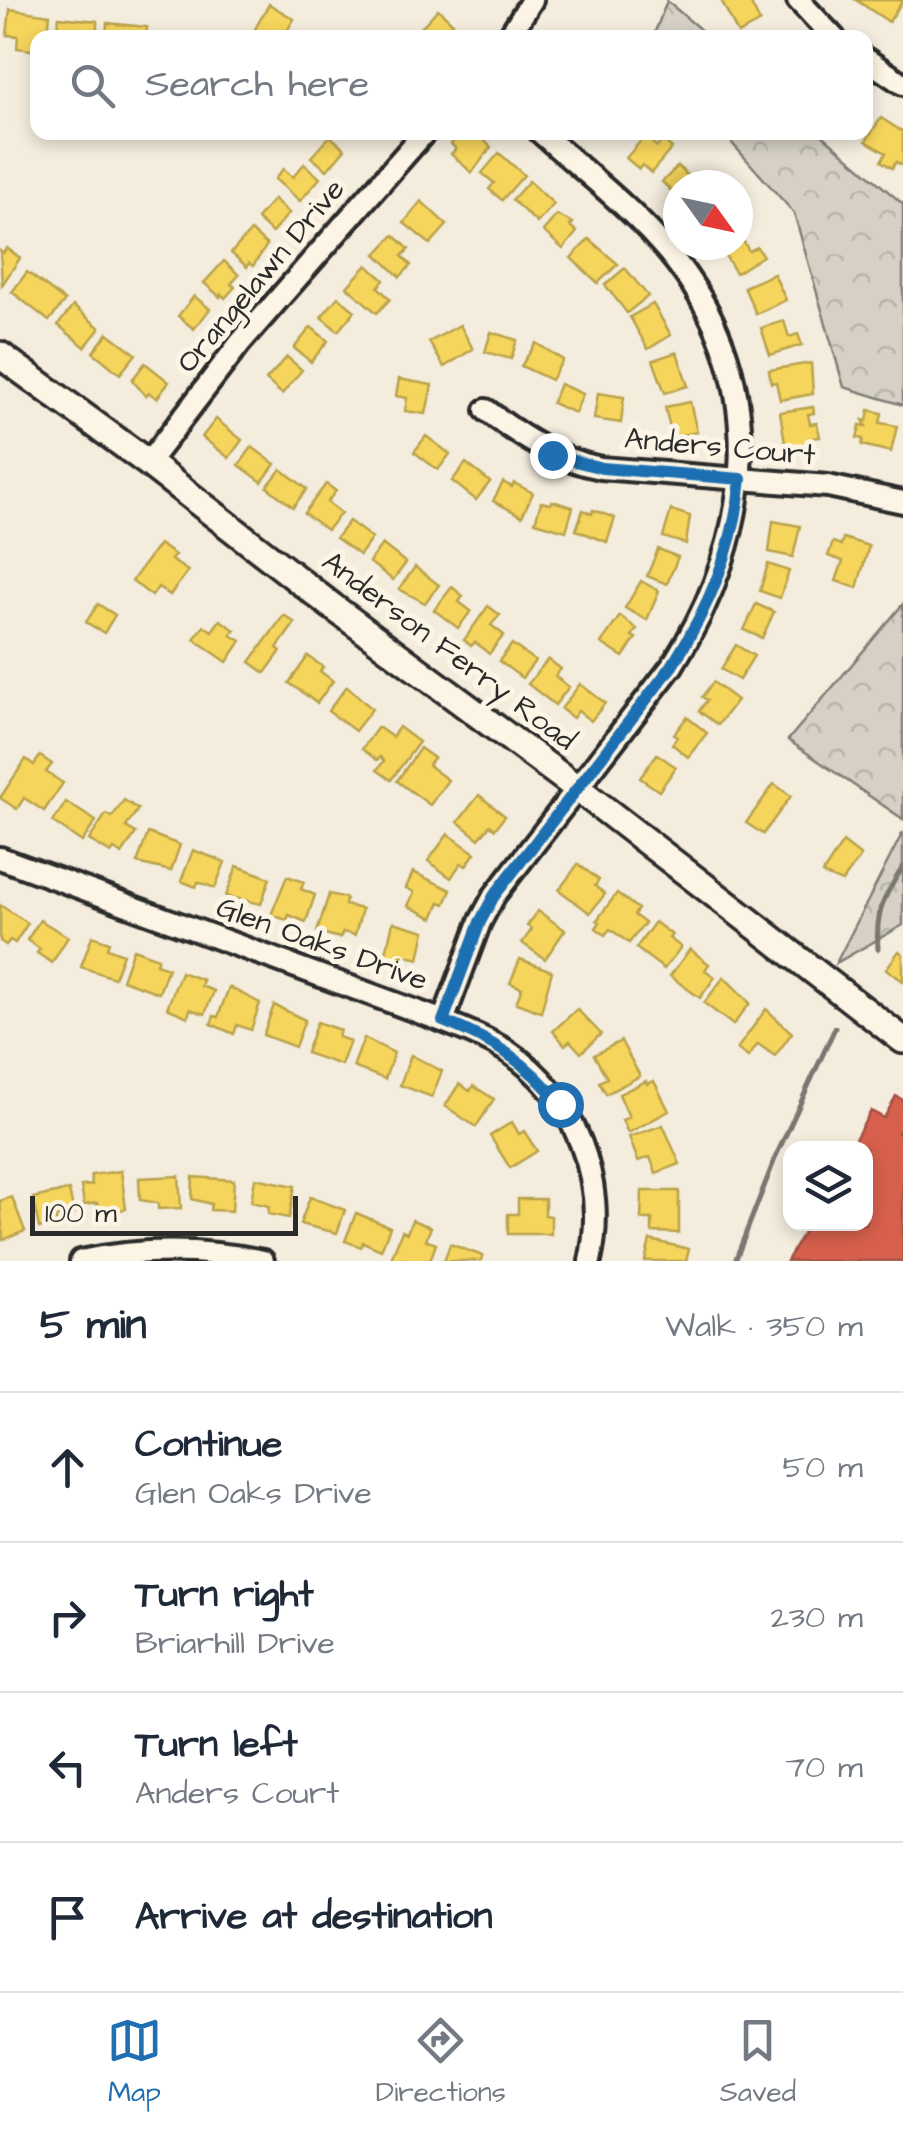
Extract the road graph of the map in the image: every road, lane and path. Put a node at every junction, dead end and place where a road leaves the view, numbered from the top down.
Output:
1 (532, 0) edge
2 (798, 0) edge
3 (513, 30) edge
4 (825, 30) edge
5 (873, 64) edge
6 (903, 84) edge
7 (418, 140) edge
8 (549, 140) edge
9 (0, 355) edge
10 (486, 410) dead end
11 (148, 463) junction
12 (741, 479) junction
13 (903, 502) edge
14 (577, 788) junction
15 (0, 858) edge
16 (443, 1021) junction
17 (903, 1040) edge
18 (81, 1261) edge
19 (264, 1261) edge
20 (590, 1261) edge

1 - 3 street
2 - 4 street
5 - 6 street
7 - 11 street, Orangelawn Drive
8 - 12 street
9 - 11 street, Anderson Ferry Road
10 - 12 street, Anders Court
11 - 14 street, Anderson Ferry Road
12 - 13 street, Anders Court
12 - 14 street
14 - 16 street
14 - 17 street, Anderson Ferry Road
15 - 16 street, Glen Oaks Drive
16 - 20 street, Glen Oaks Drive
18 - 19 street

